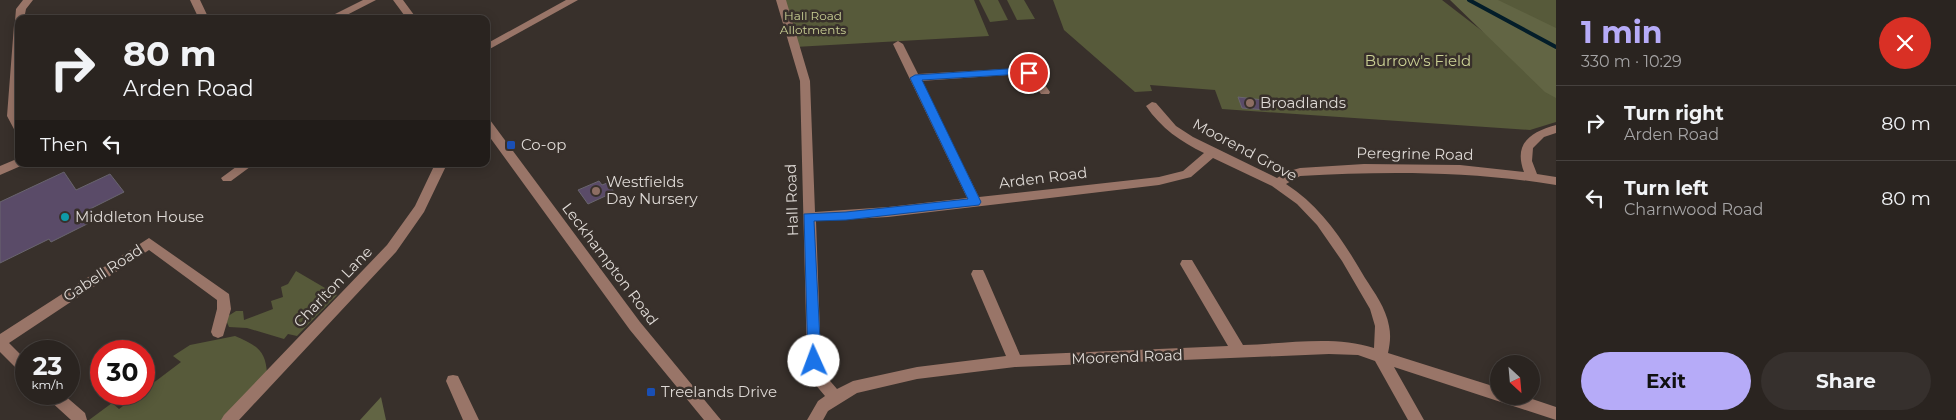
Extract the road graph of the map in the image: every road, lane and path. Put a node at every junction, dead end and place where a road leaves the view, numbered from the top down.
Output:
1 (28, 0) edge
2 (195, 0) edge
3 (371, 0) edge
4 (398, 0) edge
5 (573, 0) edge
6 (781, 0) edge
7 (20, 15) edge
8 (202, 15) edge
9 (339, 15) edge
10 (409, 15) edge
11 (898, 44) dead end
12 (490, 46) edge
13 (915, 78) junction
14 (15, 80) edge
15 (1045, 92) dead end
16 (1152, 106) dead end
17 (15, 119) edge
18 (490, 128) edge
19 (1556, 129) edge
20 (1213, 152) junction
21 (15, 164) edge
22 (244, 167) edge
23 (440, 167) edge
24 (0, 171) edge
25 (1532, 176) junction
26 (227, 178) dead end
27 (1556, 181) edge
28 (1278, 184) junction
29 (975, 202) junction
30 (808, 216) junction
31 (1187, 264) dead end
32 (978, 274) dead end
33 (218, 332) dead end
34 (0, 342) edge
35 (1240, 353) junction
36 (1380, 356) junction
37 (15, 358) edge
38 (1015, 361) junction
39 (454, 381) dead end
40 (1490, 392) edge
41 (835, 397) junction
42 (65, 405) edge
43 (1530, 405) edge
44 (1556, 414) edge
45 (80, 418) dead end
46 (229, 420) edge
47 (470, 420) edge
48 (713, 420) edge
49 (815, 420) edge
50 (1416, 420) edge

1 - 7 street
2 - 8 street
3 - 9 street
4 - 10 street
5 - 12 street
6 - 30 street, Hall Road
11 - 13 street
13 - 15 street
13 - 29 street
14 - 17 street
16 - 20 street, Moorend Grove
18 - 48 street, Leckhampton Road
19 - 25 street
20 - 28 street, Moorend Grove
20 - 29 street, Arden Road
21 - 24 street
22 - 26 street
23 - 46 street, Charlton Lane
25 - 27 street, Peregrine Road
25 - 28 street, Peregrine Road
28 - 36 street, Moorend Grove
29 - 30 street, Arden Road
30 - 41 street, Hall Road
31 - 35 street
32 - 38 street
33 - 34 street, Gabell Road
34 - 37 street, Gabell Road
35 - 36 street, Moorend Road
35 - 38 street, Moorend Road
36 - 40 street, Moorend Road
36 - 50 street
38 - 41 street, Moorend Road
39 - 47 street
41 - 49 street, Moorend Road
42 - 45 street
43 - 44 street

